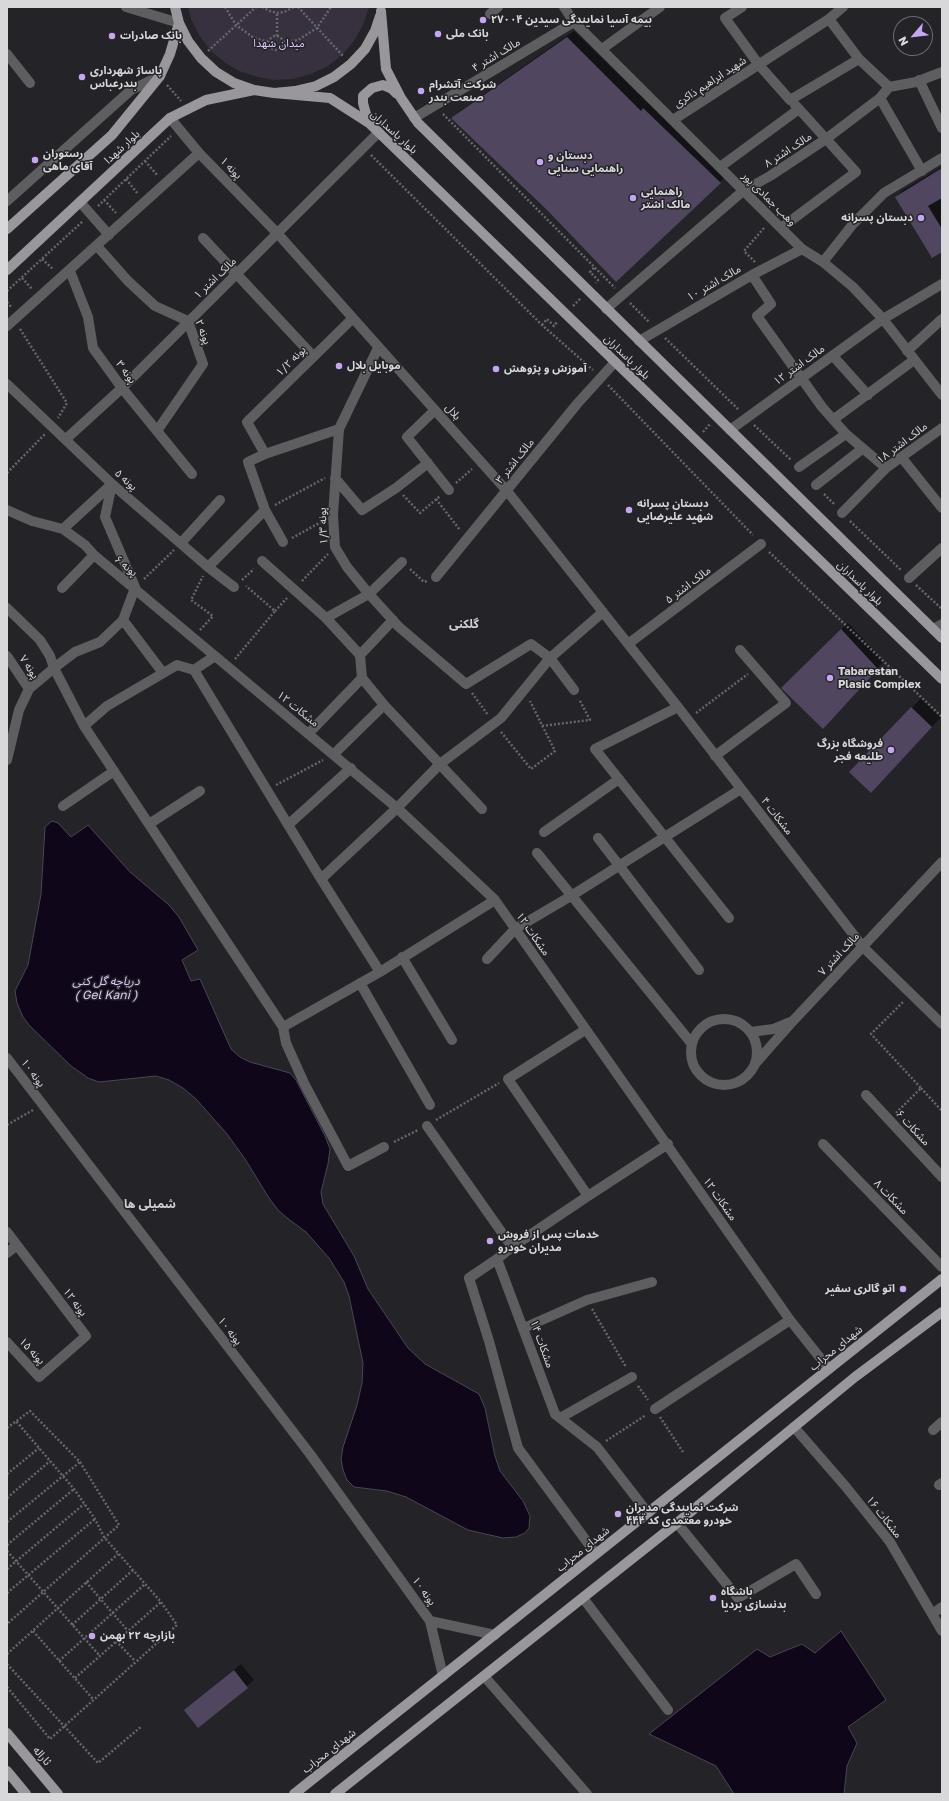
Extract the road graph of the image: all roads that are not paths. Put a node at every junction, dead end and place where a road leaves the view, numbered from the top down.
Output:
1 (126, 7) edge
2 (175, 7) edge
3 (498, 7) edge
4 (564, 7) edge
5 (660, 7) edge
6 (843, 7) edge
7 (382, 9) edge
8 (736, 9) edge
9 (490, 14) dead end
10 (829, 19) junction
11 (574, 22) junction
12 (179, 23) junction
13 (602, 49) junction
14 (7, 54) edge
15 (859, 59) junction
16 (759, 65) junction
17 (942, 72) edge
18 (160, 76) junction
19 (919, 80) junction
20 (30, 83) dead end
21 (889, 87) junction
22 (254, 90) junction
23 (274, 92) junction
24 (401, 98) junction
25 (880, 98) junction
26 (790, 100) junction
27 (799, 109) junction
28 (170, 118) junction
29 (414, 118) junction
30 (673, 120) junction
31 (942, 128) edge
32 (379, 132) junction
33 (826, 139) junction
34 (199, 153) junction
35 (942, 158) edge
36 (720, 167) junction
37 (922, 171) junction
38 (743, 191) junction
39 (7, 201) edge
40 (80, 202) junction
41 (781, 228) junction
42 (7, 229) edge
43 (278, 234) junction
44 (109, 235) junction
45 (204, 238) dead end
46 (97, 246) junction
47 (802, 249) junction
48 (823, 262) junction
49 (7, 270) edge
50 (70, 271) junction
51 (236, 274) junction
52 (752, 275) junction
53 (942, 284) edge
54 (606, 309) junction
55 (353, 318) junction
56 (883, 319) junction
57 (188, 320) junction
58 (942, 320) edge
59 (10, 323) edge
60 (639, 341) junction
61 (378, 348) junction
62 (907, 351) junction
63 (313, 356) junction
64 (833, 356) junction
65 (914, 360) junction
66 (615, 362) junction
67 (803, 378) junction
68 (7, 384) edge
69 (122, 388) junction
70 (868, 395) junction
71 (942, 396) edge
72 (436, 410) junction
73 (834, 419) junction
74 (942, 428) edge
75 (339, 429) junction
76 (730, 430) junction
77 (158, 432) junction
78 (846, 434) junction
79 (66, 439) junction
80 (862, 449) junction
81 (265, 454) junction
82 (902, 458) junction
83 (428, 463) junction
84 (799, 467) road end
85 (886, 468) junction
86 (192, 474) dead end
87 (336, 475) junction
88 (112, 484) junction
89 (816, 485) road end
90 (449, 490) dead end
91 (507, 491) junction
92 (220, 500) dead end
93 (942, 508) edge
94 (7, 510) edge
95 (264, 510) junction
96 (842, 513) road end
97 (63, 529) junction
98 (283, 542) dead end
99 (181, 543) junction
100 (761, 544) road end
101 (942, 548) edge
102 (94, 555) junction
103 (262, 561) dead end
104 (402, 562) road end
105 (208, 567) junction
106 (436, 577) road end
107 (909, 578) road end
108 (237, 584) road end
109 (62, 588) dead end
110 (135, 588) junction
111 (369, 594) junction
112 (7, 608) edge
113 (603, 612) junction
114 (326, 618) junction
115 (123, 620) junction
116 (393, 620) junction
117 (937, 627) edge
118 (942, 638) edge
119 (628, 644) junction
120 (740, 650) dead end
121 (360, 655) junction
122 (7, 656) edge
123 (215, 656) junction
124 (550, 658) junction
125 (54, 668) junction
126 (194, 670) junction
127 (163, 673) junction
128 (362, 678) junction
129 (942, 679) edge
130 (29, 689) junction
131 (574, 690) road end
132 (384, 705) junction
133 (678, 706) junction
134 (84, 726) junction
135 (309, 733) junction
136 (334, 754) junction
137 (715, 756) junction
138 (7, 760) edge
139 (440, 764) junction
140 (351, 768) junction
141 (114, 771) junction
142 (619, 779) junction
143 (741, 789) junction
144 (200, 792) dead end
145 (63, 806) dead end
146 (397, 808) junction
147 (482, 809) dead end
148 (149, 824) junction
149 (288, 825) junction
150 (544, 832) dead end
151 (665, 837) junction
152 (598, 838) dead end
153 (537, 853) dead end
154 (942, 862) edge
155 (619, 866) junction
156 (321, 879) junction
157 (571, 896) junction
158 (495, 900) junction
159 (729, 918) dead end
160 (515, 929) junction
161 (863, 947) junction
162 (402, 957) junction
163 (487, 959) dead end
164 (699, 970) dead end
165 (380, 972) junction
166 (360, 983) junction
167 (792, 1022) junction
168 (942, 1024) edge
169 (283, 1027) junction
170 (585, 1030) junction
171 (751, 1032) junction
172 (452, 1040) dead end
173 (692, 1044) junction
174 (7, 1058) edge
175 (755, 1064) junction
176 (866, 1095) dead end
177 (430, 1105) dead end
178 (427, 1126) road end
179 (668, 1144) junction
180 (823, 1144) dead end
181 (384, 1147) road end
182 (942, 1177) edge
183 (588, 1196) junction
184 (7, 1232) edge
185 (17, 1245) junction
186 (512, 1247) junction
187 (7, 1253) edge
188 (497, 1260) junction
189 (942, 1267) edge
190 (942, 1279) edge
191 (652, 1282) dead end
192 (942, 1312) edge
193 (790, 1320) junction
194 (524, 1328) junction
195 (7, 1342) edge
196 (829, 1369) junction
197 (39, 1377) joint
198 (632, 1378) dead end
199 (655, 1409) road end
200 (560, 1418) junction
201 (942, 1422) edge
202 (794, 1427) junction
203 (933, 1430) dead end
204 (648, 1513) junction
205 (677, 1523) junction
206 (596, 1554) junction
207 (816, 1594) dead end
208 (583, 1598) junction
209 (942, 1607) edge
210 (932, 1614) junction
211 (430, 1621) junction
212 (942, 1631) edge
213 (495, 1635) junction
214 (443, 1676) junction
215 (484, 1676) junction
216 (668, 1710) dead end
217 (7, 1733) edge
218 (7, 1771) edge
219 (26, 1794) edge
220 (58, 1794) edge
221 (294, 1794) edge
222 (335, 1794) edge
223 (587, 1794) edge

1 - 12 street
2 - 12 main road
3 - 9 street
4 - 11 street
5 - 13 street
6 - 10 street, شهید ابراهیم ذاکری
7 - 23 main road
7 - 24 main road, بلوار پاسداران
8 - 16 street
10 - 15 street
10 - 16 street, شهید ابراهیم ذاکری
11 - 13 street, وهب جمادی پور
11 - 29 street, مالک اشتر ۴
12 - 18 main road, بلوار شهدا
12 - 22 main road
13 - 30 street, وهب جمادی پور
14 - 20 street
15 - 21 street
15 - 26 street
16 - 26 street
16 - 30 street, شهید ابراهیم ذاکری
17 - 19 street
18 - 39 street
18 - 42 main road, بلوار شهدا
19 - 21 street
19 - 31 street
21 - 25 street, مالک اشتر ۸
22 - 23 main road
22 - 28 main road, بلوار شهدا
23 - 32 main road, بلوار پاسداران
24 - 29 main road, بلوار پاسداران
24 - 32 main road
25 - 33 street, مالک اشتر ۸
25 - 37 street
26 - 27 street
27 - 33 street
27 - 36 street
28 - 34 street, پونه ۱
28 - 40 main road, بلوار شهدا
29 - 54 main road, بلوار پاسداران
30 - 36 street, وهب جمادی پور
32 - 43 street, مالک اشتر ۱
32 - 66 main road, بلوار پاسداران
33 - 38 street, مالک اشتر ۸
33 - 41 street
34 - 43 street, پونه ۱
34 - 44 street
35 - 37 street
36 - 38 street, وهب جمادی پور
37 - 48 street
38 - 41 street, وهب جمادی پور
38 - 54 street, مالک اشتر ۸
40 - 44 street
40 - 49 main road, بلوار شهدا
41 - 47 street, وهب جمادی پور
43 - 51 street, مالک اشتر ۱
43 - 55 street, بلال
44 - 46 street
45 - 51 street
46 - 50 street
46 - 57 street, پونه ۲
47 - 48 street, وهب جمادی پور
47 - 52 street, مالک اشتر ۱۰
48 - 56 street, وهب جمادی پور
50 - 59 street
50 - 69 street, پونه ۳
51 - 57 street, مالک اشتر ۱
51 - 63 street
52 - 60 street, مالک اشتر ۱۰
52 - 67 street
53 - 56 street, مالک اشتر ۱۲
54 - 60 main road, بلوار پاسداران
55 - 61 street, بلال
55 - 63 street, پونه ۱/۲
56 - 62 street, وهب جمادی پور
56 - 64 street, مالک اشتر ۱۲
57 - 69 street, مالک اشتر ۱
57 - 77 street, پونه ۲
58 - 62 street
60 - 76 main road, بلوار پاسداران
61 - 72 street, بلال
61 - 75 street, پونه ۱/۳
62 - 65 street, وهب جمادی پور
63 - 81 street, پونه ۱/۲
64 - 67 street, مالک اشتر ۱۲
64 - 70 street
65 - 70 street
65 - 71 street, وهب جمادی پور
66 - 91 street, مالک اشتر ۳
66 - 129 main road, بلوار پاسداران
67 - 73 street
67 - 76 street, مالک اشتر ۱۲
68 - 79 street, پونه ۵
69 - 77 street, پونه ۳
69 - 79 street, مالک اشتر ۱
70 - 73 street
72 - 83 street
72 - 91 street, بلال
73 - 78 street
74 - 82 street, مالک اشتر ۱۸
75 - 81 street
75 - 87 street, پونه ۱/۳
76 - 117 main road, بلوار پاسداران
77 - 86 street, پونه ۳
78 - 80 street
78 - 84 street
79 - 88 street, پونه ۵
80 - 85 street
80 - 89 street
81 - 95 street
82 - 85 street, مالک اشتر ۱۸
82 - 93 street
83 - 87 street
83 - 90 street
85 - 96 street, مالک اشتر ۱۸
87 - 111 street, پونه ۱/۳
88 - 97 street
88 - 99 street, پونه ۵
88 - 110 street
91 - 106 street, مالک اشتر ۳
91 - 113 street, بلال
92 - 99 street
94 - 97 street, پونه ۶
95 - 98 street
95 - 105 street
97 - 102 street, پونه ۶
99 - 105 street, پونه ۵
100 - 119 street, مالک اشتر ۵
101 - 107 street
102 - 109 street
102 - 110 street, پونه ۶
103 - 114 street
104 - 111 street
105 - 108 street, پونه ۵
110 - 115 street, پونه ۶
110 - 123 street, مشکات ۱۲
111 - 114 street
111 - 116 street, پونه ۱/۳
112 - 125 street
113 - 119 street, مشکات ۴
113 - 124 street
114 - 121 street
115 - 125 street, پونه ۶
115 - 127 street
116 - 121 street
116 - 124 street, پونه ۱/۳
117 - 118 main road, بلوار پاسداران
119 - 133 street, مشکات ۴
120 - 137 street
121 - 128 street
122 - 130 street, پونه ۷
123 - 126 street
123 - 135 street, مشکات ۱۲
124 - 131 street
124 - 139 street
125 - 130 street, پونه ۶
125 - 134 street
126 - 127 street
126 - 149 street
127 - 134 street
128 - 132 street
128 - 135 street
130 - 138 street, پونه ۷
132 - 136 street
132 - 139 street
133 - 137 street, مشکات ۴
133 - 142 street
134 - 141 street
135 - 136 street, مشکات ۱۲
136 - 140 street, مشکات ۱۲
137 - 143 street, مشکات ۴
139 - 146 street
139 - 147 street
140 - 146 street, مشکات ۱۲
140 - 149 street
141 - 145 street
141 - 148 street
142 - 150 street
142 - 151 street
143 - 151 street
143 - 161 street, مشکات ۴
144 - 148 street
146 - 156 street
146 - 158 street, مشکات ۱۲
148 - 169 street
149 - 156 street
151 - 155 street
151 - 159 street
152 - 155 street
153 - 157 street
154 - 161 street, مالک اشتر ۷
155 - 157 street
155 - 164 street
156 - 165 street
157 - 160 street
157 - 173 street
158 - 160 street, مشکات ۱۲
158 - 162 street
160 - 163 street
160 - 170 street, مشکات ۱۲
161 - 167 street, مالک اشتر ۷
161 - 168 street, مشکات ۴
162 - 165 street
162 - 172 street
165 - 166 street
166 - 169 street
166 - 177 street
167 - 171 street
167 - 175 street, مالک اشتر ۷
169 - 181 street
170 - 179 street, مشکات ۱۲
170 - 183 street
171 - 173 street
171 - 175 street
173 - 175 street
174 - 211 street, پونه ۱۰
176 - 182 street, مشکات ۶
178 - 186 street
179 - 183 street
179 - 193 street, مشکات ۱۲
180 - 189 street, مشکات ۸
183 - 186 street
184 - 185 street, پونه ۱۲
185 - 187 street
185 - 197 street, پونه ۱۲
186 - 188 street
188 - 194 street, مشکات ۱۴
188 - 206 street
190 - 196 main road, شهدای محراب
191 - 194 street
192 - 202 main road
193 - 196 street, مشکات ۱۲
193 - 199 street
194 - 200 street, مشکات ۱۴
195 - 197 street, پونه ۱۵
196 - 204 main road, شهدای محراب
198 - 200 street
200 - 204 street, مشکات ۱۴
201 - 203 street
202 - 205 main road
202 - 210 street, مشکات ۱۶
204 - 206 main road, شهدای محراب
205 - 207 street
205 - 208 main road
206 - 213 main road, شهدای محراب
208 - 215 main road
208 - 216 street
209 - 210 street
210 - 212 street, مشکات ۱۶
211 - 213 street
211 - 214 street
213 - 214 main road, شهدای محراب
214 - 221 main road, شهدای محراب
215 - 222 main road
215 - 223 street
217 - 220 main road, ثاراله
218 - 219 main road

